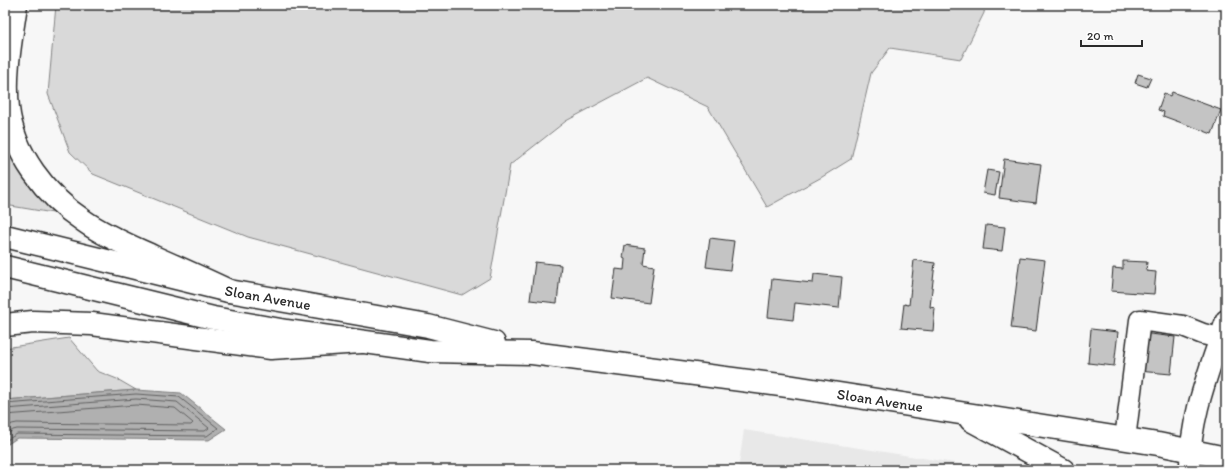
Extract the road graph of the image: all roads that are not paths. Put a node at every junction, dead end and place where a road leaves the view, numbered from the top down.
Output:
1 (16, 5) edge
2 (5, 236) edge
3 (5, 266) edge
4 (229, 290) junction
5 (5, 325) edge
6 (1223, 329) edge
7 (361, 342) junction
8 (532, 353) junction
9 (958, 412) junction
10 (1125, 439) junction
11 (1226, 458) edge
12 (1190, 460) edge
13 (1063, 470) edge
14 (1180, 470) edge

1 - 4 main road
2 - 4 main road, Sloan Avenue
3 - 7 main road, Sloan Avenue
4 - 8 main road, Sloan Avenue
5 - 7 main road
6 - 10 street
6 - 12 street
7 - 8 main road, Sloan Avenue
8 - 9 main road, Sloan Avenue
9 - 10 main road, Sloan Avenue
9 - 13 main road
10 - 12 main road, Sloan Avenue
11 - 12 main road, Sloan Avenue
12 - 14 street

